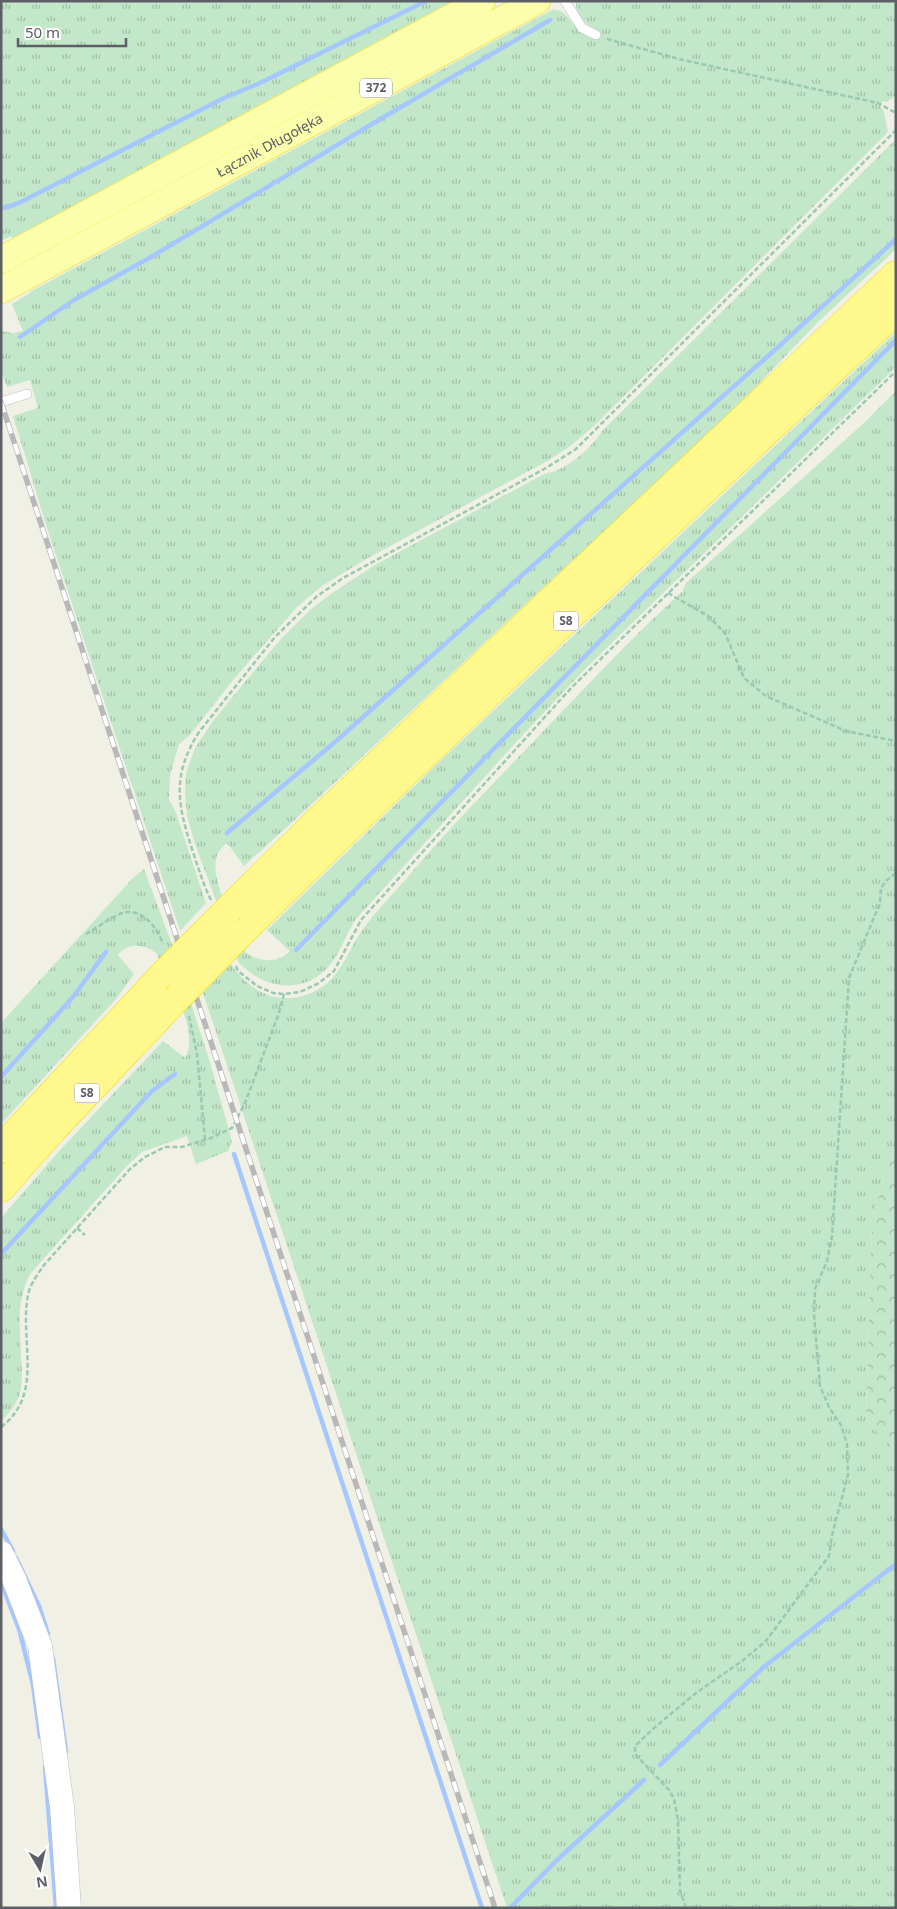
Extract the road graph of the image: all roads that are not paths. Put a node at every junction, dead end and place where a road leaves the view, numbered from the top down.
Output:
1 (482, 1) edge
2 (536, 1) edge
3 (565, 1) edge
4 (596, 35) road end
5 (1, 260) edge
6 (896, 275) edge
7 (1, 290) edge
8 (896, 310) edge
9 (27, 394) dead end
10 (1, 402) edge
11 (1, 1149) edge
12 (1, 1188) edge
13 (1, 1553) edge
14 (69, 1908) edge

1 - 5 main road, Łącznik Długołęka / 372
2 - 7 main road, Łącznik Długołęka / 372
3 - 4 lane
6 - 11 highway, S8, bridge
8 - 12 highway, S8, bridge
9 - 10 lane
13 - 14 street

